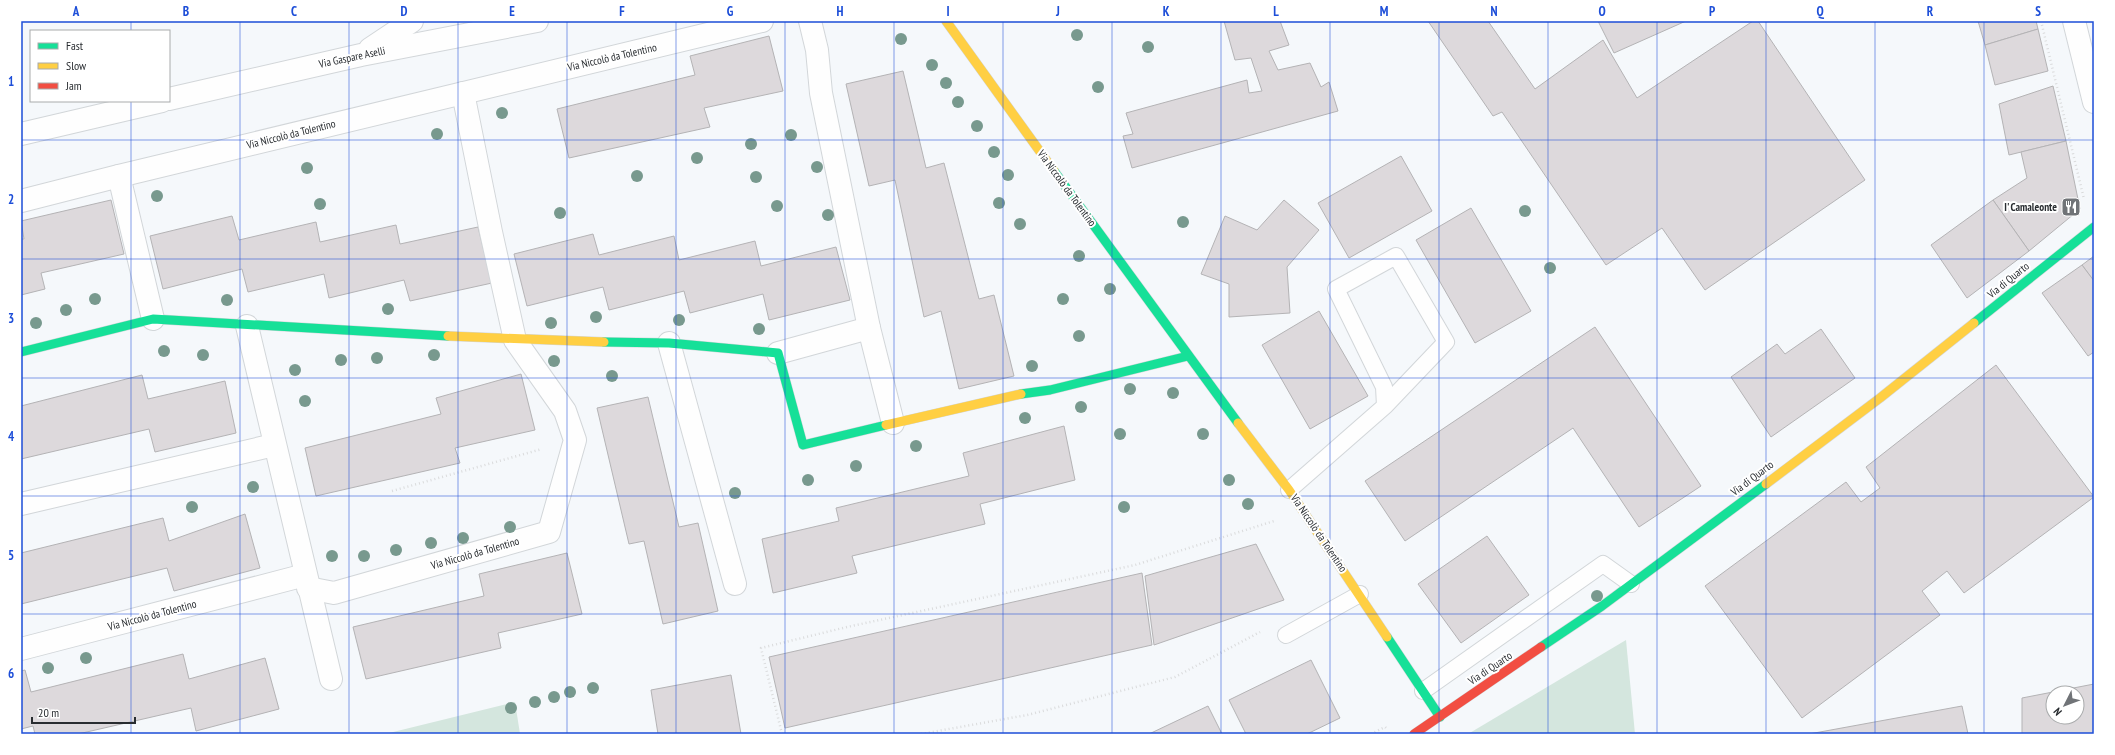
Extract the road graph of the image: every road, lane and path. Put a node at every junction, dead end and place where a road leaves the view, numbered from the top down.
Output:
1 (412, 21) edge
2 (537, 21) edge
3 (762, 21) edge
4 (946, 21) edge
5 (2041, 21) edge
6 (2074, 21) edge
7 (817, 24) edge
8 (361, 54) junction
9 (463, 92) junction
10 (170, 99) edge
11 (158, 102) edge
12 (2094, 102) edge
13 (21, 134) edge
14 (119, 176) junction
15 (21, 201) edge
16 (2084, 202) dead end
17 (2094, 227) edge
18 (153, 319) junction
19 (247, 326) junction
20 (869, 328) junction
21 (515, 340) junction
22 (669, 343) junction
23 (21, 352) edge
24 (778, 353) junction
25 (1188, 356) junction
26 (1385, 406) junction
27 (893, 423) junction
28 (576, 440) junction
29 (274, 445) junction
30 (1289, 490) junction
31 (392, 491) dead end
32 (21, 504) edge
33 (1304, 512) junction
34 (307, 582) junction
35 (735, 584) dead end
36 (1631, 584) junction
37 (1360, 594) junction
38 (1264, 630) dead end
39 (1286, 636) dead end
40 (21, 649) edge
41 (331, 679) dead end
42 (1423, 691) junction
43 (1440, 717) junction
44 (782, 734) edge
45 (920, 734) edge
46 (1371, 734) edge
47 (1388, 734) edge
48 (1414, 734) edge

1 - 8 street
2 - 8 street, Via Gaspare Aselli
3 - 9 street, Via Niccolò da Tolentino
4 - 25 street, Via Niccolò da Tolentino
5 - 16 path
6 - 12 street
7 - 20 street
8 - 10 street, Via Gaspare Aselli
9 - 14 street, Via Niccolò da Tolentino
9 - 21 street
11 - 13 street
14 - 15 street, Via Niccolò da Tolentino
14 - 18 street
17 - 36 street, Via di Quarto
18 - 19 street
18 - 23 street
19 - 21 street
19 - 29 street
20 - 24 street
20 - 27 street
21 - 22 street
21 - 28 street
22 - 24 street
22 - 35 street
24 - 27 street
25 - 27 street
25 - 30 street, Via Niccolò da Tolentino
26 - 26 lane
26 - 30 lane
28 - 31 path
28 - 34 street, Via Niccolò da Tolentino
29 - 32 street
29 - 34 street
30 - 33 street, Via Niccolò da Tolentino
33 - 37 street, Via Niccolò da Tolentino
33 - 44 path
34 - 40 street, Via Niccolò da Tolentino
34 - 41 street
36 - 42 lane
36 - 43 street, Via di Quarto
37 - 39 lane
37 - 42 street, Via Niccolò da Tolentino
38 - 45 path
42 - 43 street, Via Niccolò da Tolentino
43 - 48 street, Via di Quarto
46 - 47 path

